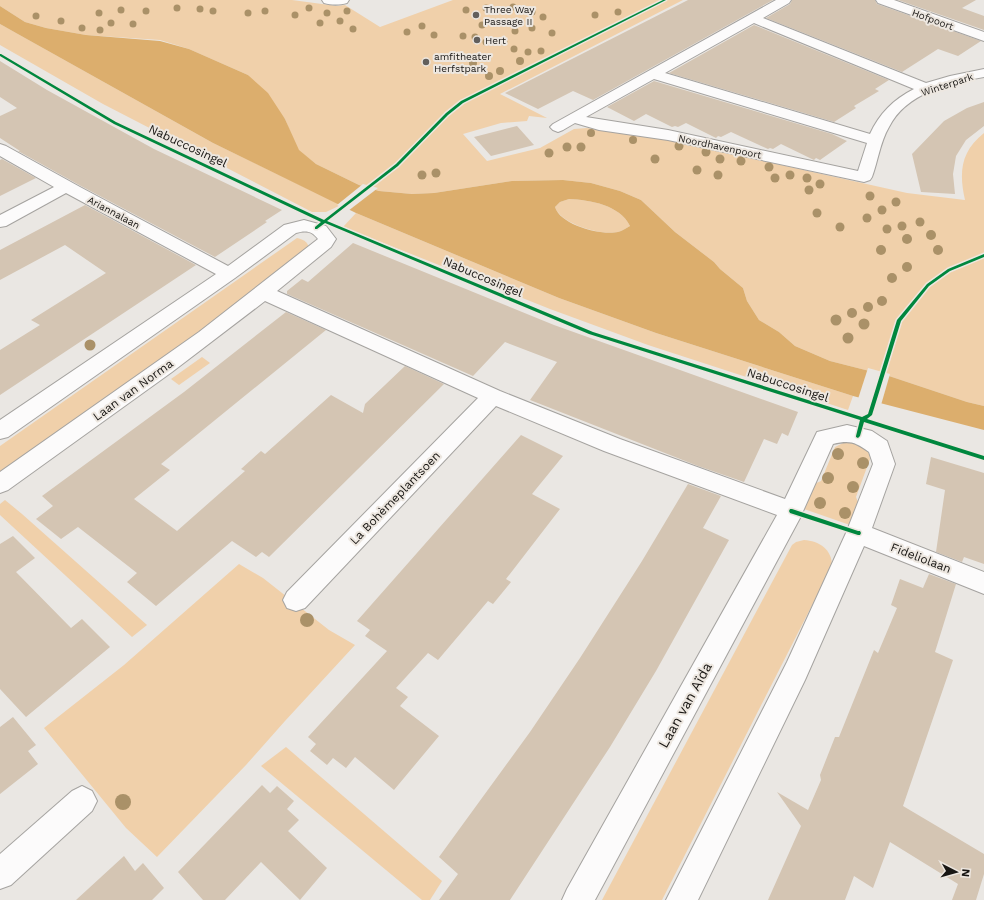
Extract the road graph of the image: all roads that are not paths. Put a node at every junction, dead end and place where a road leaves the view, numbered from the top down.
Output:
1 (328, 0) edge
2 (343, 0) edge
3 (785, 0) edge
4 (882, 0) edge
5 (752, 18) junction
6 (984, 37) edge
7 (984, 73) edge
8 (654, 74) junction
9 (927, 89) junction
10 (575, 118) junction
11 (558, 127) dead end
12 (876, 141) junction
13 (0, 149) edge
14 (864, 177) joint
15 (66, 186) junction
16 (0, 222) edge
17 (229, 274) junction
18 (264, 293) junction
19 (493, 396) junction
20 (0, 431) edge
21 (0, 484) edge
22 (792, 510) junction
23 (858, 533) junction
24 (984, 583) edge
25 (296, 600) dead end
26 (82, 801) dead end
27 (0, 874) edge
28 (578, 900) edge
29 (682, 900) edge

1 - 2 street
3 - 5 street
4 - 6 street, Hofpoort
5 - 8 street
5 - 9 street
7 - 9 street, Winterpark
8 - 10 street
8 - 12 street
9 - 12 street, Winterpark
10 - 11 street
10 - 14 street, Noordhavenpoort
12 - 14 street, Winterpark
13 - 15 street, Ariannalaan
15 - 16 street
15 - 17 street, Ariannalaan
17 - 18 street, Laan van Norma
17 - 20 street, Laan van Norma
18 - 19 street
18 - 21 street, Laan van Norma
19 - 22 street
19 - 25 street, La Bohèmeplantsoen
22 - 23 street, Laan van Aïda
22 - 28 street, Laan van Aïda
23 - 24 street, Fideliolaan
23 - 29 street, Laan van Aïda
26 - 27 street

